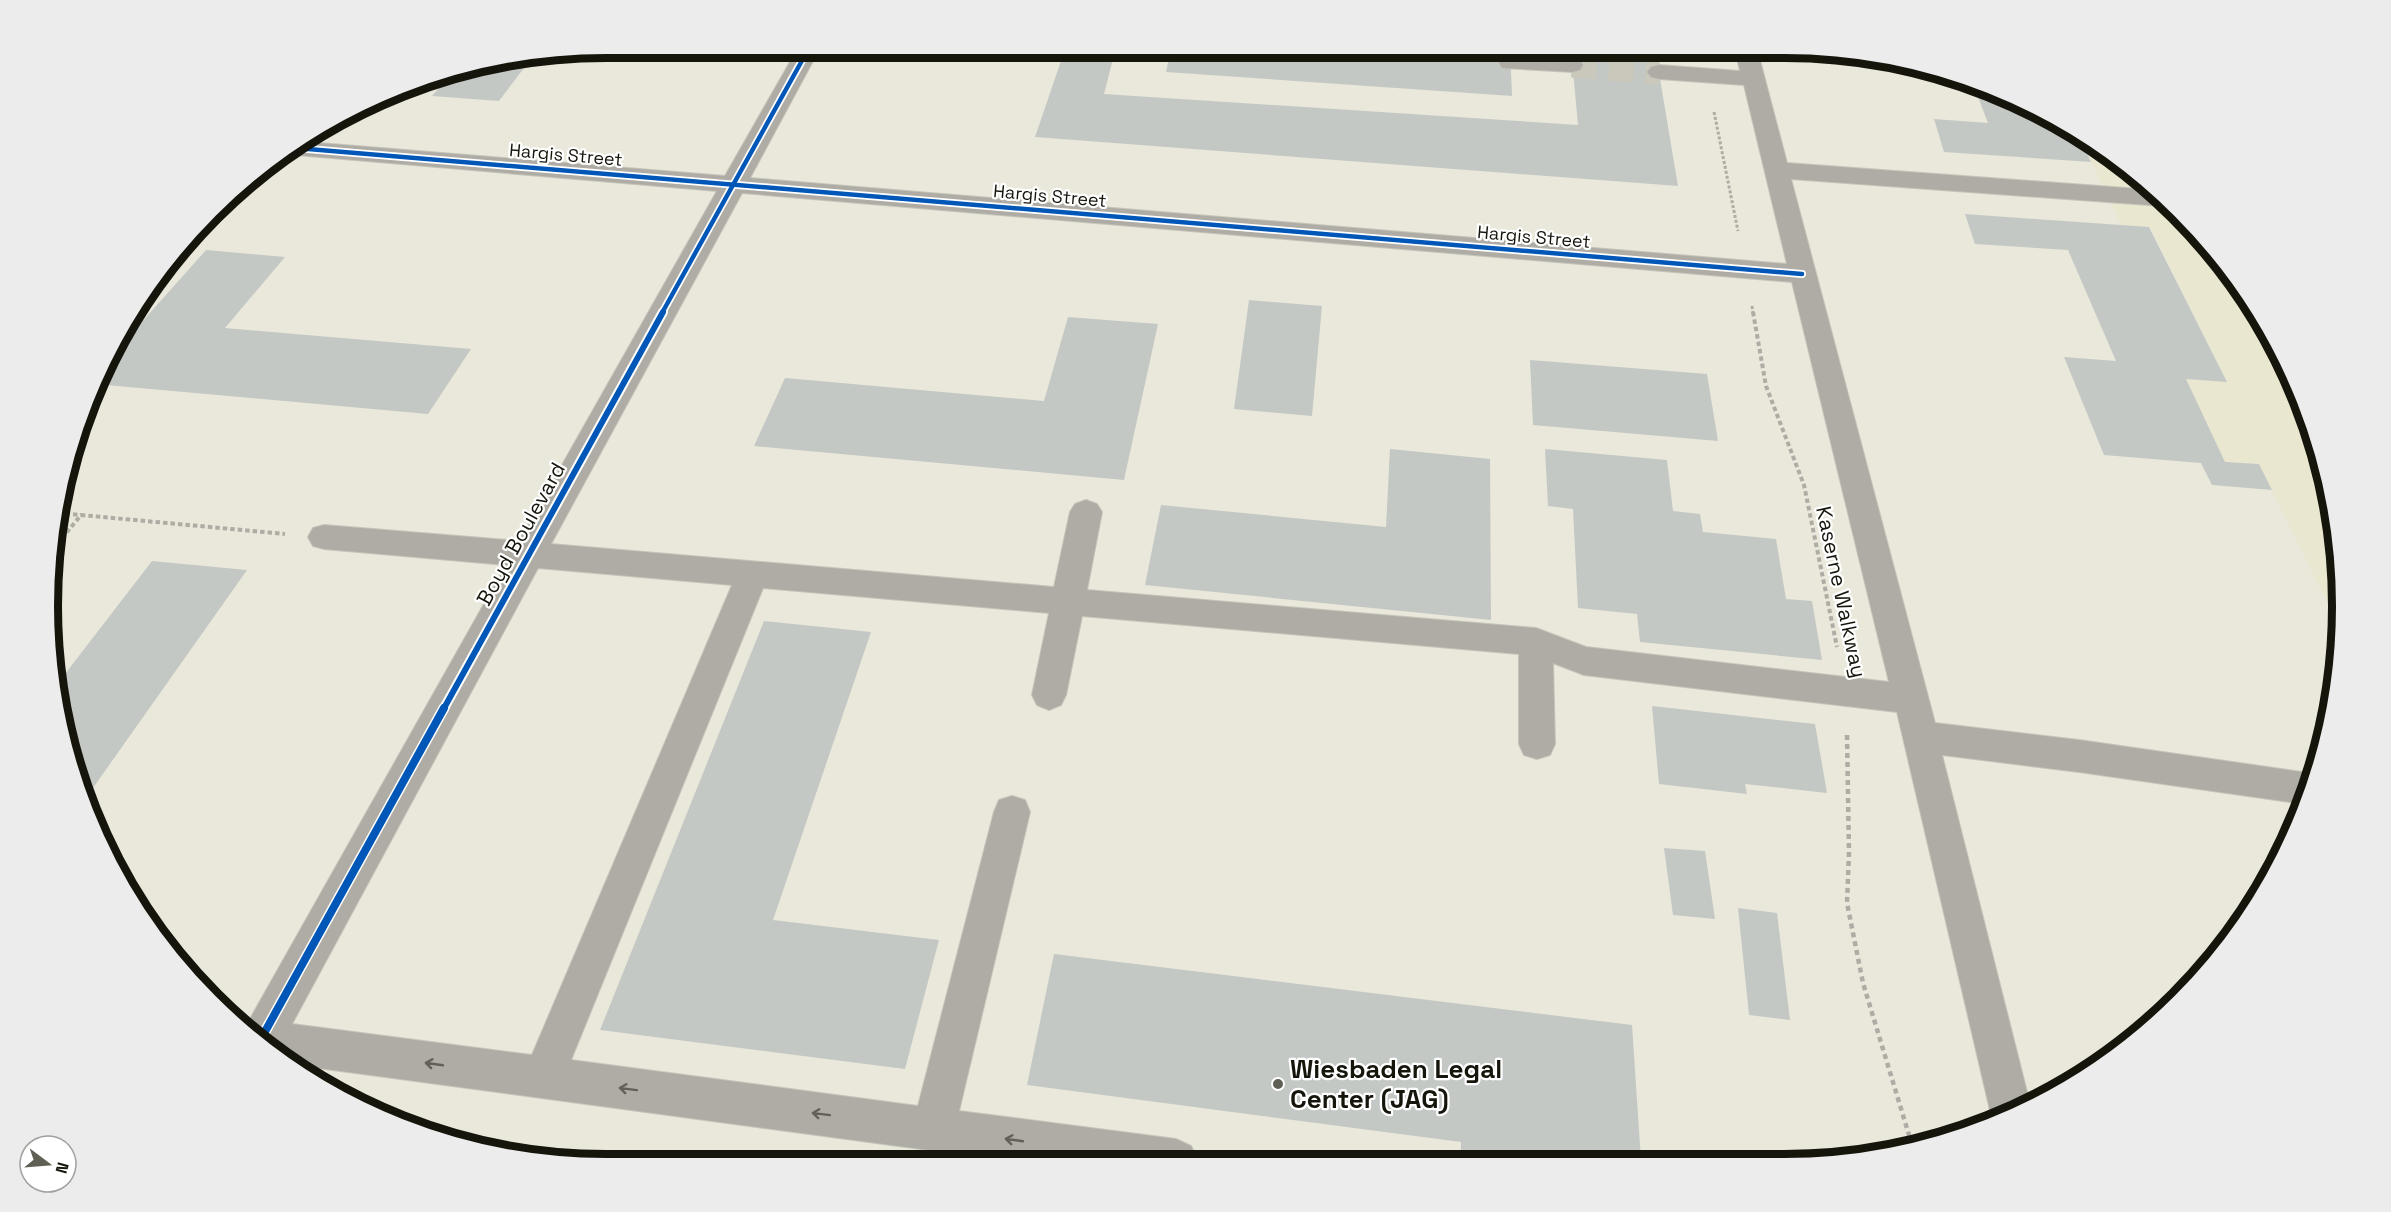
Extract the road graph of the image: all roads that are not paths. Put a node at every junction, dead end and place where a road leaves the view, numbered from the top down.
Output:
1 (803, 58) edge
2 (1510, 63) dead end
3 (1749, 64) edge
4 (1572, 65) tunnel mouth
5 (1659, 72) tunnel mouth
6 (305, 149) edge
7 (1775, 170) junction
8 (732, 185) junction
9 (2149, 197) edge
10 (1802, 274) junction
11 (1086, 512) dead end
12 (324, 537) road end
13 (528, 556) junction
14 (752, 575) junction
15 (1067, 602) junction
16 (1536, 642) junction
17 (1049, 695) dead end
18 (1911, 699) junction
19 (1920, 737) junction
20 (1537, 744) dead end
21 (2301, 788) edge
22 (1012, 812) dead end
23 (264, 1033) edge
24 (276, 1042) edge
25 (543, 1078) junction
26 (2009, 1105) edge
27 (933, 1129) junction
28 (1123, 1154) edge

1 - 8 street, Boyd Boulevard
2 - 4 street
3 - 5 street
3 - 7 street
6 - 8 street, Hargis Street
7 - 9 street
7 - 10 street
8 - 10 street, Hargis Street
8 - 13 street, Boyd Boulevard
10 - 18 street
11 - 15 street
12 - 13 street
13 - 14 street
13 - 23 street, Boyd Boulevard
14 - 15 street
14 - 25 street
15 - 16 street
15 - 17 street
16 - 18 street
16 - 20 street
18 - 19 street
19 - 21 street
19 - 26 street
22 - 27 street
25 -> 24 street
27 -> 25 street
28 -> 27 street

